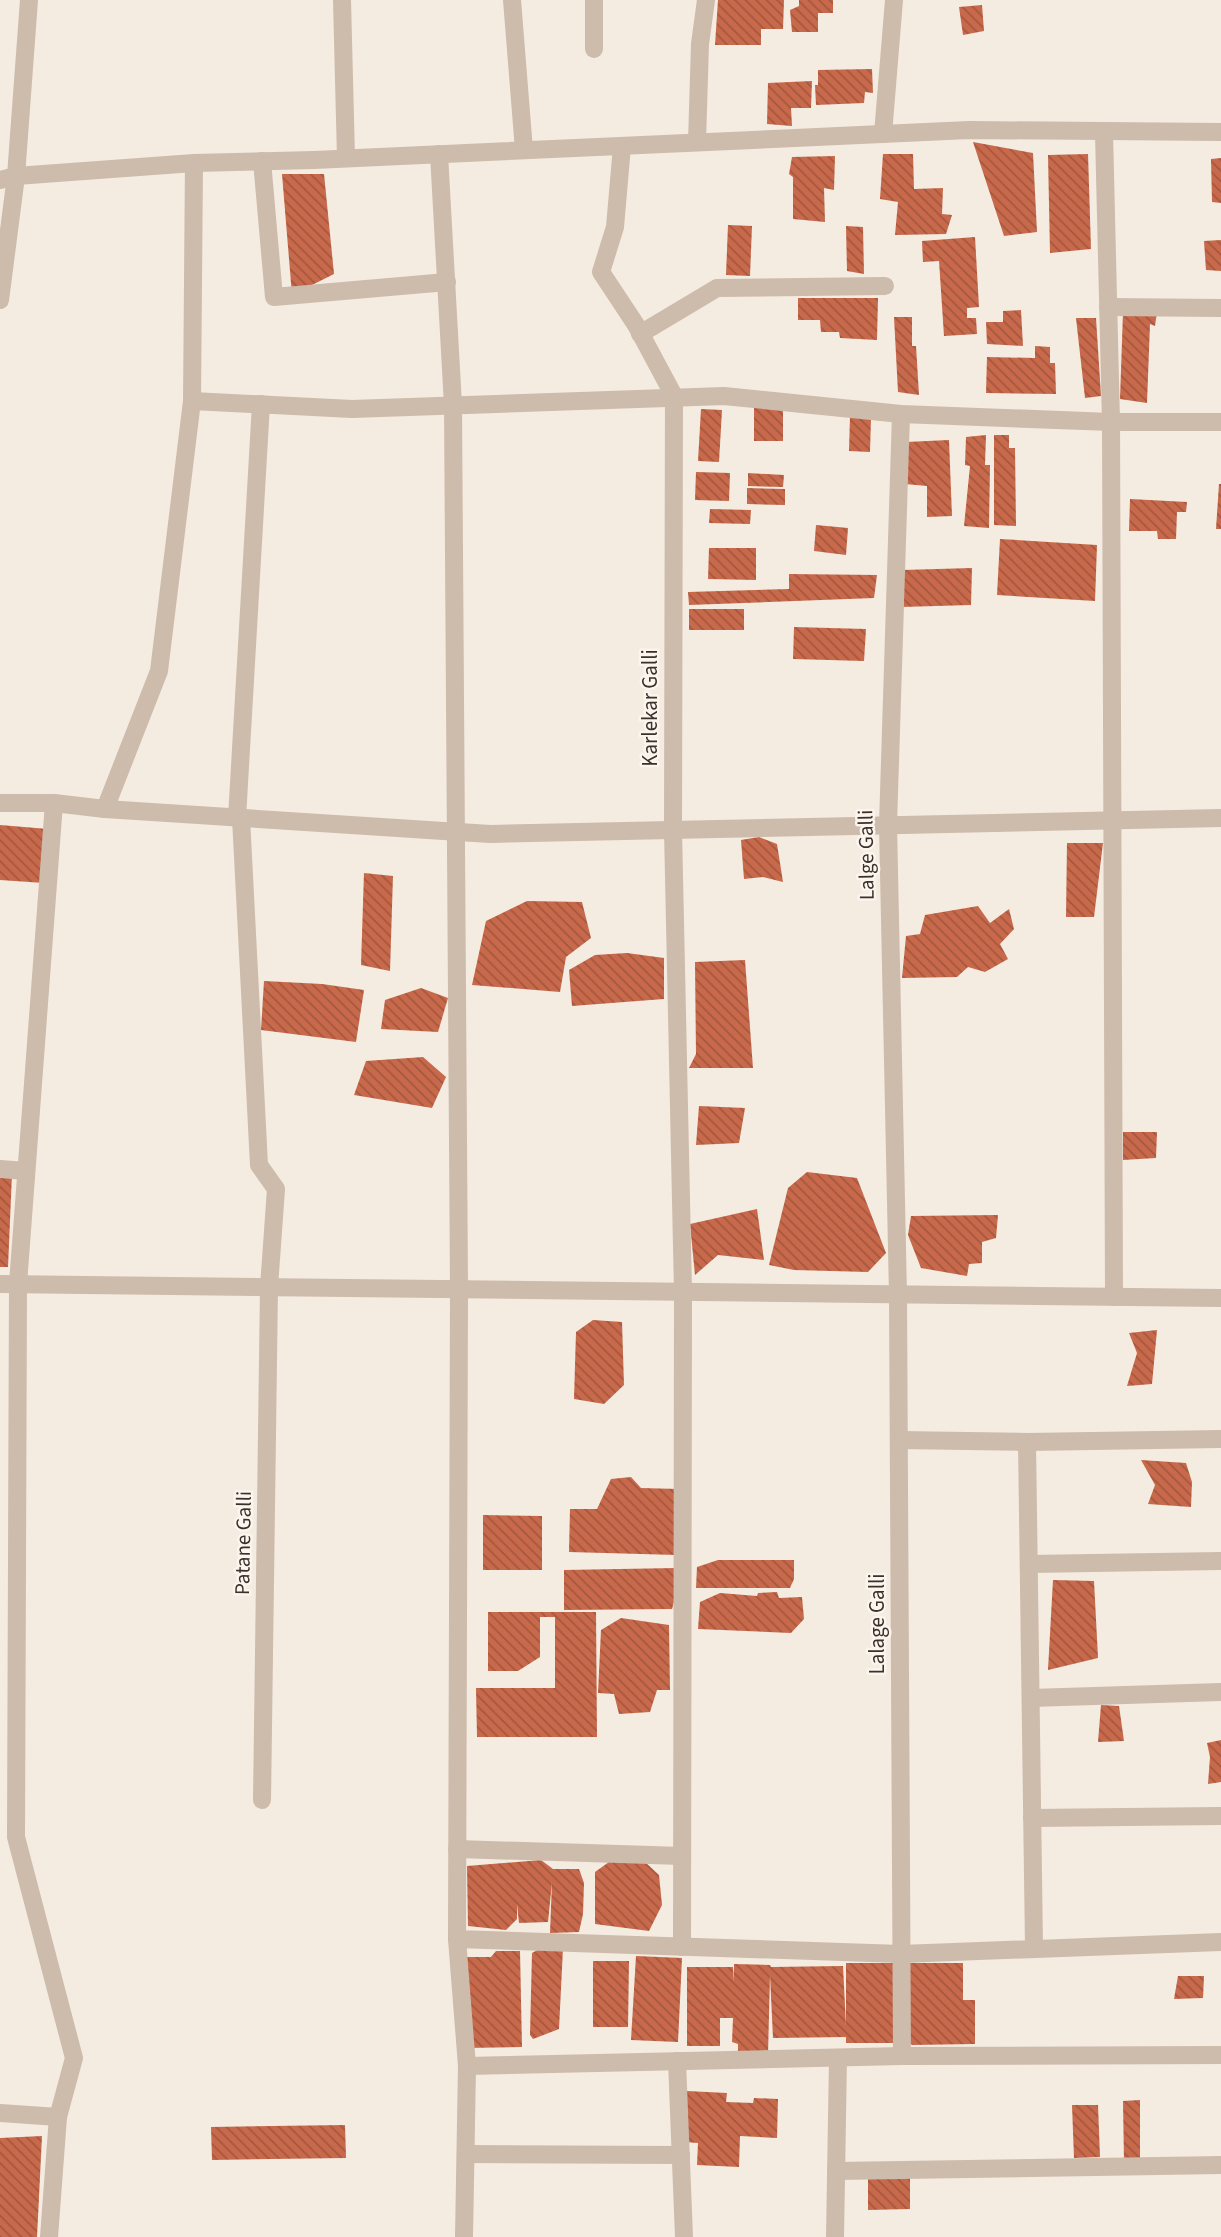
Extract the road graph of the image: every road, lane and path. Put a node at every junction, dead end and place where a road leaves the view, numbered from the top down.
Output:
1 (29, 0) edge
2 (342, 0) edge
3 (512, 0) edge
4 (594, 0) edge
5 (706, 0) edge
6 (894, 0) edge
7 (594, 49) dead end
8 (1221, 132) edge
9 (1104, 133) junction
10 (883, 134) junction
11 (697, 142) junction
12 (622, 146) junction
13 (524, 150) junction
14 (439, 154) junction
15 (346, 158) junction
16 (262, 161) junction
17 (194, 163) junction
18 (8, 178) edge
19 (446, 282) junction
20 (886, 286) dead end
21 (0, 300) edge
22 (1108, 307) junction
23 (1221, 308) edge
24 (640, 334) junction
25 (674, 396) junction
26 (192, 401) junction
27 (261, 404) junction
28 (453, 405) junction
29 (901, 414) junction
30 (1111, 422) junction
31 (1221, 422) edge
32 (0, 803) edge
33 (54, 803) junction
34 (105, 809) junction
35 (239, 818) junction
36 (1221, 818) edge
37 (1113, 822) junction
38 (888, 825) junction
39 (673, 830) junction
40 (456, 832) junction
41 (0, 1169) edge
42 (26, 1171) junction
43 (9, 1284) edge
44 (269, 1287) junction
45 (458, 1289) junction
46 (683, 1292) junction
47 (898, 1295) junction
48 (1114, 1297) junction
49 (1221, 1298) edge
50 (1221, 1439) edge
51 (899, 1440) junction
52 (1027, 1442) junction
53 (1221, 1562) edge
54 (1029, 1564) junction
55 (1221, 1692) edge
56 (1031, 1698) junction
57 (262, 1800) dead end
58 (1221, 1816) edge
59 (1032, 1818) junction
60 (457, 1849) junction
61 (682, 1856) junction
62 (457, 1939) junction
63 (1221, 1942) edge
64 (682, 1947) junction
65 (1034, 1947) junction
66 (901, 1954) junction
67 (1221, 2055) edge
68 (902, 2056) junction
69 (838, 2058) junction
70 (677, 2061) junction
71 (467, 2066) junction
72 (0, 2113) edge
73 (58, 2118) junction
74 (466, 2154) junction
75 (681, 2155) junction
76 (1221, 2165) edge
77 (836, 2171) junction
78 (49, 2237) edge
79 (464, 2237) edge
80 (684, 2237) edge
81 (835, 2237) edge

1 - 18 street
2 - 15 street
3 - 13 street
4 - 7 street
5 - 11 street
6 - 10 street
8 - 9 street
9 - 10 street
9 - 22 street
10 - 11 street
11 - 12 street
12 - 13 street
12 - 24 street, Karlekar Galli
13 - 14 street
14 - 15 street
14 - 19 street
15 - 16 street
16 - 17 street
16 - 19 street
17 - 18 street
17 - 26 street
18 - 21 street
19 - 28 street
20 - 24 street
22 - 23 street
22 - 30 street
24 - 25 street, Karlekar Galli
25 - 28 street
25 - 29 street
25 - 39 street, Karlekar Galli
26 - 27 street
26 - 34 street
27 - 28 street
27 - 35 street, Patane Galli
28 - 40 street
29 - 30 street
29 - 38 street, Lalge Galli
30 - 31 street
30 - 37 street
32 - 33 street
33 - 34 street
33 - 42 street
34 - 35 street
35 - 40 street
35 - 44 street, Patane Galli
36 - 37 street
37 - 38 street
37 - 48 street
38 - 39 street
38 - 47 street, Lalge Galli
39 - 40 street
39 - 46 street, Karlekar Galli
40 - 45 street
41 - 42 street
42 - 43 street
43 - 44 street
43 - 73 street
44 - 45 street
44 - 57 street, Patane Galli
45 - 46 street
45 - 60 street
46 - 47 street
46 - 61 street, Karlekar Galli
47 - 48 street
47 - 51 street, Lalage Galli
48 - 49 street
50 - 52 street
51 - 52 street
51 - 66 street, Lalage Galli
52 - 54 street
53 - 54 street
54 - 56 street
55 - 56 street
56 - 59 street
58 - 59 street
59 - 65 street
60 - 61 street
60 - 62 street
61 - 64 street, Karlekar Galli
62 - 64 street
62 - 71 street
63 - 65 street
64 - 66 street
65 - 66 street
66 - 68 street, Lalage Galli
67 - 68 street
68 - 69 street
69 - 70 street
69 - 77 street
70 - 71 street
70 - 75 street
71 - 74 street
72 - 73 street
73 - 78 street
74 - 75 street
74 - 79 street
75 - 80 street
76 - 77 street
77 - 81 street

